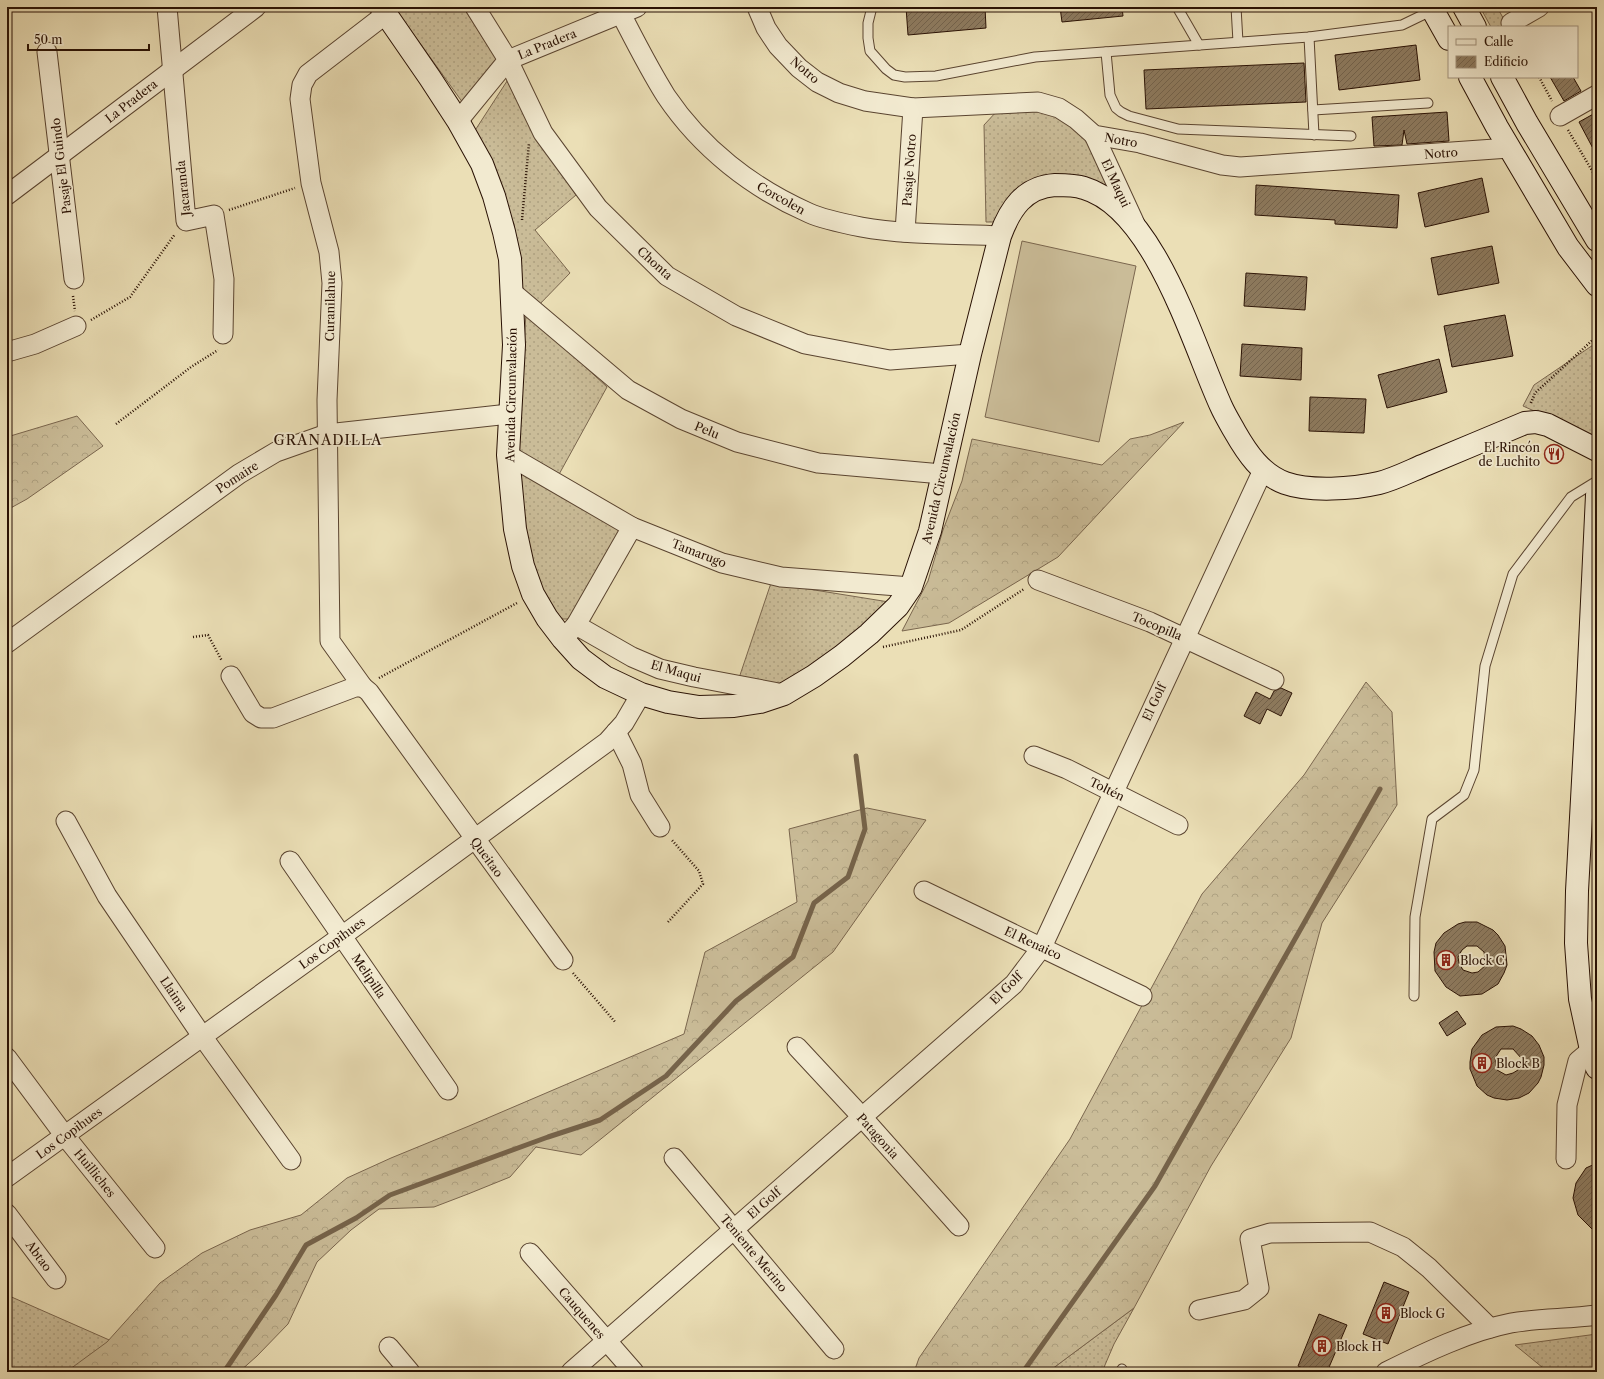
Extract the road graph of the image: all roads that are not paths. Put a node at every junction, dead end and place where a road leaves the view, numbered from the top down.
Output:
1 (167, 7) edge
2 (256, 7) edge
3 (475, 7) edge
4 (757, 7) edge
5 (872, 7) edge
6 (1177, 7) edge
7 (1236, 7) edge
8 (1464, 7) edge
9 (1539, 7) edge
10 (1432, 9) edge
11 (383, 10) edge
12 (629, 10) edge
13 (1510, 23) dead end
14 (1474, 26) edge
15 (1309, 37) junction
16 (1448, 37) edge
17 (1238, 42) junction
18 (1199, 45) junction
19 (47, 52) dead end
20 (1106, 52) junction
21 (508, 60) junction
22 (171, 69) junction
23 (1471, 78) edge
24 (1503, 78) edge
25 (1597, 95) edge
26 (1428, 102) dead end
27 (913, 108) junction
28 (1313, 110) junction
29 (1560, 116) dead end
30 (458, 121) junction
31 (1094, 135) junction
32 (1314, 135) junction
33 (1351, 136) dead end
34 (1509, 148) junction
35 (60, 155) junction
36 (7, 195) edge
37 (1138, 230) junction
38 (905, 232) junction
39 (1000, 236) junction
40 (1597, 240) edge
41 (74, 279) road end
42 (1597, 285) edge
43 (512, 292) junction
44 (76, 326) road end
45 (223, 334) road end
46 (7, 352) edge
47 (970, 354) junction
48 (509, 414) junction
49 (327, 434) junction
50 (1597, 450) edge
51 (508, 455) junction
52 (1263, 470) junction
53 (942, 474) junction
54 (1597, 481) edge
55 (1597, 495) edge
56 (632, 527) junction
57 (1038, 580) road end
58 (911, 587) junction
59 (569, 632) junction
60 (1184, 638) junction
61 (330, 641) joint
62 (7, 643) edge
63 (231, 676) road end
64 (1274, 680) dead end
65 (362, 687) junction
66 (641, 694) junction
67 (784, 694) junction
68 (616, 732) junction
69 (1034, 756) dead end
70 (1113, 792) junction
71 (66, 821) dead end
72 (1178, 824) dead end
73 (660, 827) road end
74 (474, 840) junction
75 (290, 861) dead end
76 (924, 891) dead end
77 (342, 936) junction
78 (1042, 947) junction
79 (563, 960) road end
80 (1142, 996) dead end
81 (1414, 996) dead end
82 (202, 1036) junction
83 (796, 1048) dead end
84 (7, 1058) edge
85 (1595, 1060) edge
86 (448, 1090) dead end
87 (862, 1117) junction
88 (65, 1136) junction
89 (674, 1158) dead end
90 (1566, 1159) dead end
91 (291, 1160) dead end
92 (7, 1177) edge
93 (7, 1214) edge
94 (959, 1226) dead end
95 (734, 1230) junction
96 (155, 1248) dead end
97 (530, 1253) dead end
98 (56, 1279) dead end
99 (1199, 1310) dead end
100 (1597, 1315) edge
101 (1490, 1328) junction
102 (607, 1341) junction
103 (389, 1347) dead end
104 (834, 1349) dead end
105 (410, 1372) edge
106 (571, 1372) edge
107 (634, 1372) edge
108 (1386, 1372) edge

1 - 22 street, Jacaranda
2 - 22 street, La Pradera
3 - 21 street, Chonta
4 - 27 street, Notro
5 - 20 lane
6 - 18 lane
7 - 17 lane
8 - 14 street
9 - 13 street
10 - 15 lane
10 - 16 street
11 - 30 street, Avenida Circunvalación
11 - 49 street, Curanilahue
12 - 21 street, La Pradera
12 - 38 street, Corcolen
15 - 17 lane
15 - 28 lane
17 - 18 lane
18 - 20 lane
19 - 35 street, Pasaje El Guindo
20 - 32 lane
21 - 30 street, La Pradera
21 - 47 street, Chonta
22 - 35 street, La Pradera
22 - 45 street, Jacaranda
23 - 34 street
24 - 40 street
25 - 29 street
26 - 28 lane
27 - 31 street, Notro
27 - 38 street, Pasaje Notro
28 - 32 lane
30 - 43 street, Avenida Circunvalación
31 - 34 street, Notro
31 - 37 street, El Maqui
32 - 33 lane
34 - 42 street
35 - 36 street, La Pradera
35 - 41 street, Pasaje El Guindo
37 - 39 street, Avenida Circunvalación
37 - 52 street, Avenida Circunvalación
38 - 39 street, Corcolen
39 - 47 street, Avenida Circunvalación
43 - 48 street, Avenida Circunvalación
43 - 53 street, Pelu
44 - 46 street
47 - 53 street, Avenida Circunvalación
48 - 49 street, Pomaire
48 - 51 street, Avenida Circunvalación
49 - 61 street, Curanilahue
49 - 62 street, Pomaire
50 - 52 street, Avenida Circunvalación
51 - 56 street, Tamarugo
51 - 59 street, Avenida Circunvalación
52 - 60 street, El Golf
53 - 58 street, Avenida Circunvalación
54 - 81 lane
55 - 85 street
56 - 58 street, Tamarugo
56 - 59 street
57 - 60 street, Tocopilla
58 - 67 street, Avenida Circunvalación
59 - 66 street, Avenida Circunvalación
59 - 67 street, El Maqui
60 - 64 street, Tocopilla
60 - 70 street, El Golf
61 - 65 street, Queitao
63 - 65 street
65 - 74 street, Queitao
66 - 67 street, Avenida Circunvalación
66 - 68 street, Los Copihues
68 - 73 street
68 - 74 street, Los Copihues
69 - 70 street, Toltén
70 - 72 street, Toltén
70 - 78 street, El Golf
71 - 82 street, Llaima
74 - 77 street, Los Copihues
74 - 79 street, Queitao
75 - 77 street, Melipilla
76 - 78 street, El Renaico
77 - 82 street, Los Copihues
77 - 86 street, Melipilla
78 - 80 street, El Renaico
78 - 87 street, El Golf
82 - 88 street, Los Copihues
82 - 91 street, Llaima
83 - 87 street, Patagonia
84 - 88 street, Huilliches
85 - 90 street
87 - 94 street, Patagonia
87 - 95 street, El Golf
88 - 92 street, Los Copihues
88 - 96 street, Huilliches
89 - 95 street, Teniente Merino
93 - 98 street, Abtao
95 - 102 street, El Golf
95 - 104 street, Teniente Merino
97 - 102 street, Cauquenes
99 - 101 street
100 - 101 street
101 - 108 street
102 - 106 street, El Golf
102 - 107 street, Cauquenes
103 - 105 street

